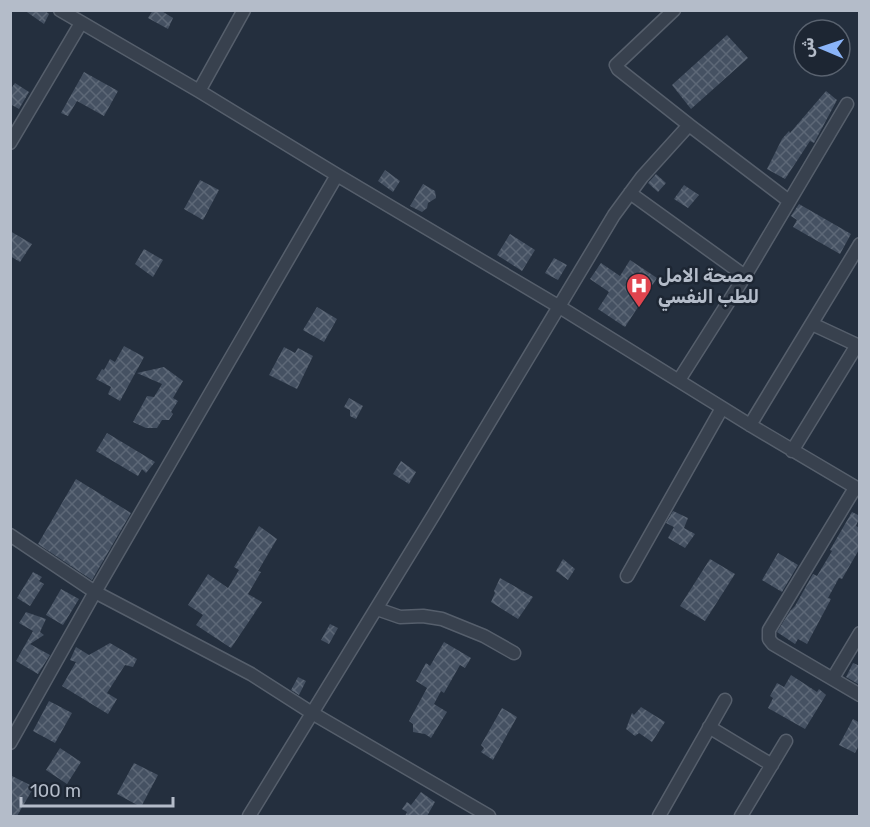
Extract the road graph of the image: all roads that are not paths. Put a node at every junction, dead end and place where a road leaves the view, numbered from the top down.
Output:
1 (60, 10) edge
2 (244, 10) edge
3 (674, 10) edge
4 (81, 23) junction
5 (199, 91) junction
6 (847, 104) dead end
7 (689, 125) junction
8 (10, 143) edge
9 (337, 175) junction
10 (630, 193) junction
11 (789, 201) junction
12 (860, 244) edge
13 (745, 276) junction
14 (558, 306) junction
15 (812, 324) junction
16 (678, 380) junction
17 (722, 408) junction
18 (750, 425) junction
19 (792, 450) junction
20 (857, 489) edge
21 (10, 535) edge
22 (627, 576) dead end
23 (95, 592) junction
24 (377, 609) junction
25 (860, 633) edge
26 (514, 653) dead end
27 (833, 678) junction
28 (860, 694) edge
29 (725, 700) dead end
30 (312, 713) junction
31 (709, 727) junction
32 (786, 741) dead end
33 (10, 743) edge
34 (772, 765) junction
35 (664, 815) edge
36 (249, 816) edge
37 (489, 816) edge
38 (741, 816) edge

1 - 4 street
2 - 5 street
3 - 7 street
4 - 5 street
4 - 8 street
5 - 9 street
6 - 11 street
7 - 10 street
7 - 11 street
9 - 14 street
9 - 23 street
10 - 13 street
10 - 14 street
11 - 13 street
12 - 15 street
13 - 16 street
14 - 16 street
14 - 24 street
15 - 18 street
15 - 19 street
16 - 17 street
17 - 18 street
17 - 22 street
18 - 19 street
19 - 20 street
20 - 27 street
21 - 23 street
23 - 30 street
23 - 33 street
24 - 26 street
24 - 30 street
25 - 27 street
27 - 28 street
29 - 31 street
30 - 36 street
30 - 37 street
31 - 34 street
31 - 35 street
32 - 34 street
34 - 38 street

